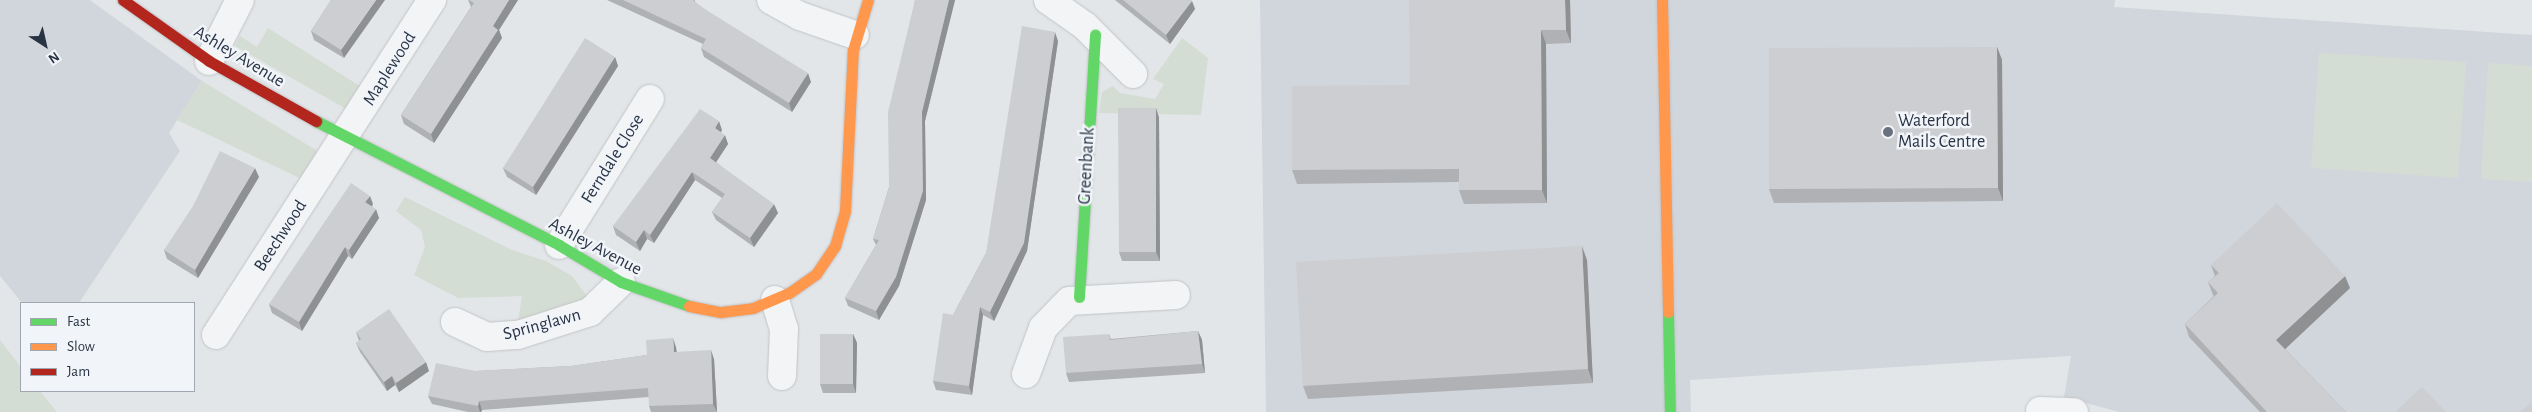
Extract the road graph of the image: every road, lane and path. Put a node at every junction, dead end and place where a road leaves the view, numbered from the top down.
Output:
1 (123, 0) edge
2 (240, 0) edge
3 (432, 0) edge
4 (771, 0) edge
5 (868, 0) edge
6 (1048, 0) edge
7 (1662, 0) edge
8 (1095, 34) junction
9 (855, 35) junction
10 (209, 61) junction
11 (1133, 74) dead end
12 (650, 99) dead end
13 (346, 138) junction
14 (560, 245) junction
15 (621, 282) junction
16 (1176, 295) dead end
17 (1079, 297) junction
18 (775, 300) junction
19 (455, 322) dead end
20 (216, 335) dead end
21 (1026, 374) dead end
22 (782, 376) dead end
23 (2040, 411) edge
24 (1670, 412) edge
25 (2074, 412) edge

1 - 10 street, Ashley Avenue
2 - 10 street
3 - 13 street, Maplewood
4 - 9 street
5 - 9 street, Ashley Avenue
6 - 8 street
7 - 24 street
8 - 11 street
8 - 17 street, Greenbank
9 - 18 street, Ashley Avenue
10 - 13 street, Ashley Avenue
12 - 14 street, Ferndale Close
13 - 14 street, Ashley Avenue
13 - 20 street, Beechwood
14 - 15 street, Ashley Avenue
15 - 18 street, Ashley Avenue
15 - 19 street, Springlawn
16 - 17 street
17 - 21 street
18 - 22 street
23 - 25 street

